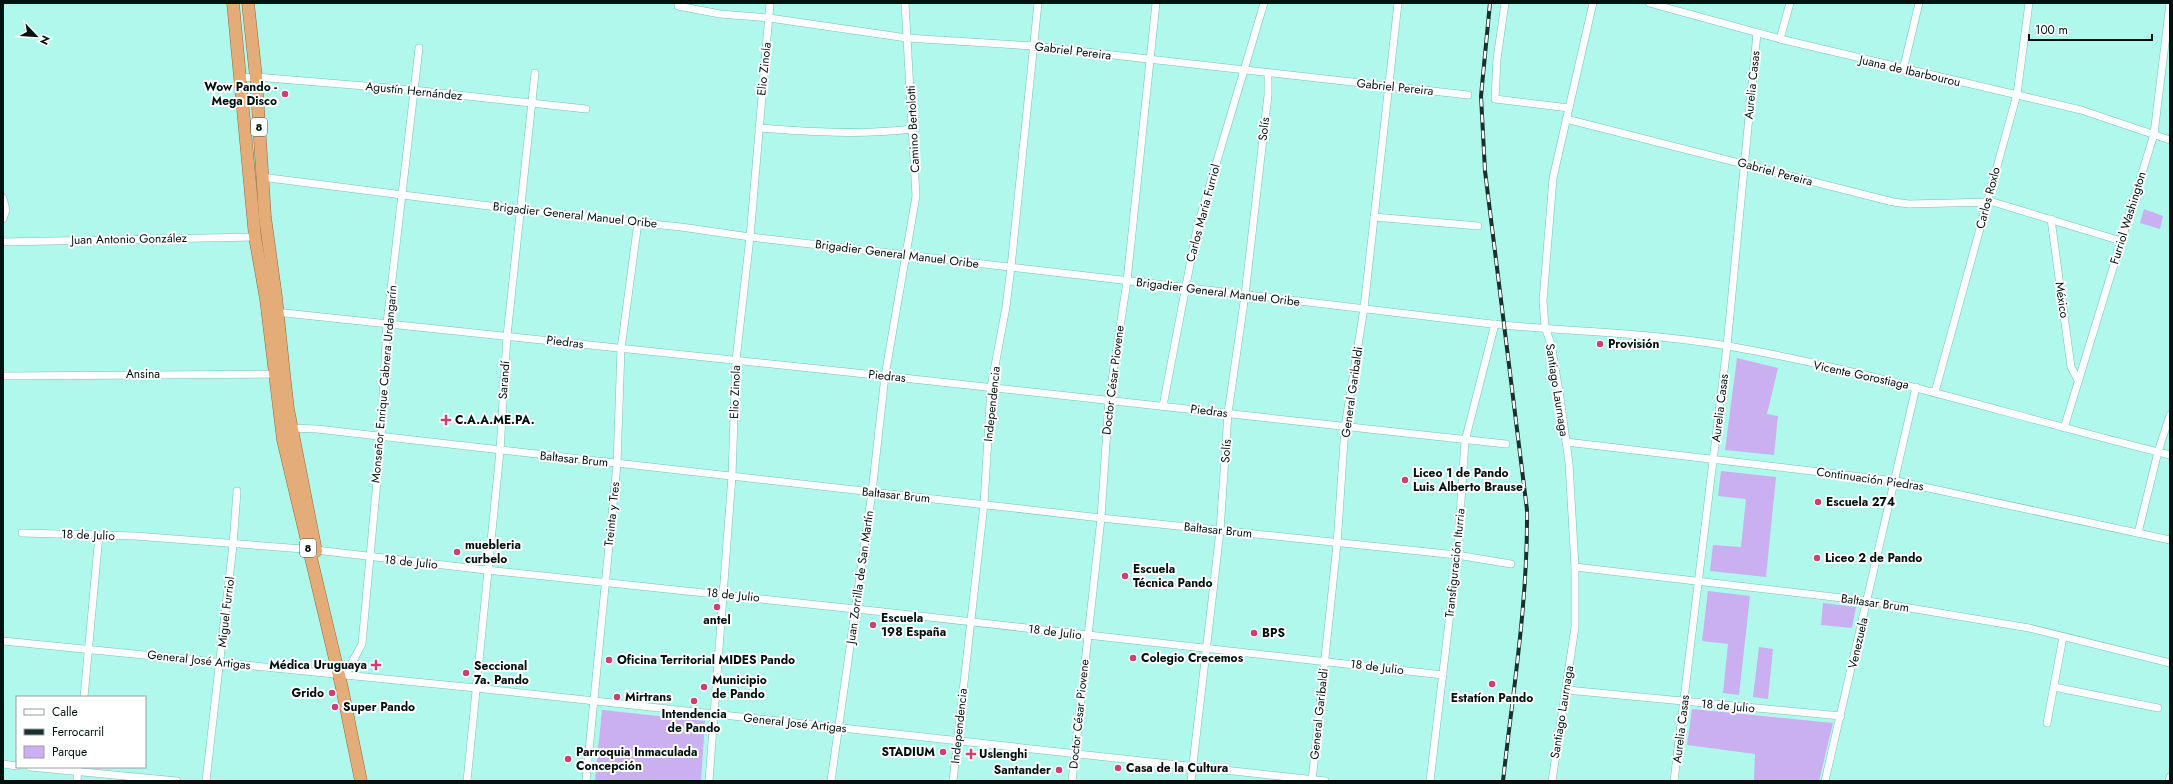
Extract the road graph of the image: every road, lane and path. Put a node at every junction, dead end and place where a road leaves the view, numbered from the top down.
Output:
1 (233, 3) edge
2 (248, 3) edge
3 (770, 3) edge
4 (905, 3) edge
5 (1038, 3) edge
6 (1156, 3) edge
7 (1264, 3) edge
8 (1398, 3) edge
9 (1505, 3) edge
10 (1593, 3) edge
11 (1649, 3) edge
12 (1790, 3) edge
13 (1919, 3) edge
14 (2029, 3) edge
15 (2170, 3) edge
16 (678, 6) dead end
17 (769, 18) junction
18 (1757, 33) junction
19 (907, 38) junction
20 (1780, 39) junction
21 (1033, 46) junction
22 (419, 48) dead end
23 (1151, 60) junction
24 (1245, 70) junction
25 (1903, 70) junction
26 (535, 72) dead end
27 (1268, 74) junction
28 (256, 77) junction
29 (241, 78) junction
30 (1389, 87) junction
31 (413, 90) junction
32 (2017, 94) junction
33 (1468, 95) dead end
34 (532, 104) junction
35 (1569, 108) junction
36 (586, 109) dead end
37 (1566, 119) junction
38 (759, 128) junction
39 (913, 129) junction
40 (2154, 134) junction
41 (2170, 140) edge
42 (1744, 163) junction
43 (249, 174) junction
44 (262, 177) junction
45 (402, 194) junction
46 (3, 198) edge
47 (1987, 201) junction
48 (521, 210) junction
49 (1374, 217) junction
50 (3, 219) edge
51 (2051, 219) junction
52 (638, 222) junction
53 (1478, 226) dead end
54 (256, 237) junction
55 (750, 237) junction
56 (2121, 241) junction
57 (3, 242) edge
58 (906, 255) junction
59 (1011, 267) junction
60 (1127, 281) junction
61 (1186, 288) junction
62 (1245, 295) junction
63 (1364, 308) junction
64 (272, 312) junction
65 (388, 323) junction
66 (1495, 324) junction
67 (1545, 327) junction
68 (507, 336) junction
69 (1727, 346) junction
70 (621, 349) junction
71 (736, 360) junction
72 (279, 374) junction
73 (3, 376) edge
74 (884, 376) junction
75 (2078, 380) junction
76 (1916, 387) junction
77 (991, 388) junction
78 (1935, 392) junction
79 (1108, 400) junction
80 (1163, 406) junction
81 (1228, 414) junction
82 (2170, 415) edge
83 (1345, 427) junction
84 (287, 428) junction
85 (2064, 428) junction
86 (381, 437) junction
87 (1465, 441) junction
88 (1566, 442) junction
89 (1506, 444) dead end
90 (500, 451) junction
91 (2158, 452) junction
92 (2170, 455) edge
93 (1713, 460) junction
94 (617, 464) junction
95 (732, 476) junction
96 (1896, 481) junction
97 (237, 491) dead end
98 (872, 492) junction
99 (984, 504) junction
100 (1101, 518) junction
101 (1220, 531) junction
102 (22, 532) dead end
103 (2138, 533) junction
104 (99, 535) junction
105 (2170, 540) edge
106 (1337, 544) junction
107 (234, 545) junction
108 (312, 550) junction
109 (1456, 555) junction
110 (369, 557) junction
111 (1511, 564) dead end
112 (1575, 567) junction
113 (486, 570) junction
114 (1699, 581) junction
115 (605, 583) junction
116 (723, 594) junction
117 (1868, 601) junction
118 (855, 608) junction
119 (971, 622) junction
120 (1087, 636) junction
121 (2063, 636) junction
122 (3, 641) edge
123 (1206, 648) junction
124 (88, 649) junction
125 (220, 661) junction
126 (1324, 661) junction
127 (2170, 663) edge
128 (343, 675) junction
129 (1443, 675) junction
130 (2054, 687) junction
131 (476, 688) junction
132 (1567, 690) junction
133 (84, 696) edge
134 (593, 701) junction
135 (1684, 702) junction
136 (2158, 708) dead end
137 (713, 714) junction
138 (1841, 716) junction
139 (2047, 723) dead end
140 (838, 728) junction
141 (957, 740) junction
142 (1075, 753) junction
143 (3, 764) edge
144 (16, 766) edge
145 (1193, 766) junction
146 (46, 768) edge
147 (78, 770) edge
148 (2170, 777) edge
149 (1312, 780) edge
150 (77, 781) edge
151 (177, 781) edge
152 (206, 781) edge
153 (361, 781) edge
154 (369, 781) edge
155 (467, 781) edge
156 (586, 781) edge
157 (709, 781) edge
158 (831, 781) edge
159 (953, 781) edge
160 (1072, 781) edge
161 (1191, 781) edge
162 (1325, 781) edge
163 (1430, 781) edge
164 (1552, 781) edge
165 (1674, 781) edge
166 (1825, 781) edge
167 (2169, 781) edge

1 - 29 highway, 8
2 - 28 highway, 8
3 - 17 street, Elio Zinola
4 - 19 street, Camino Bertolotti
5 - 21 street, Independencia
6 - 23 street, Doctor César Piovene
7 - 24 street, Carlos María Furriol
8 - 30 street, General Garibaldi
9 - 35 street
10 - 35 street, Santiago Laurnaga
11 - 18 street, Juana de Ibarbourou
12 - 20 street
13 - 25 street
14 - 32 street, Carlos Roxlo
15 - 40 street, Furriol Washington
16 - 17 street, Gabriel Pereira
17 - 19 street, Gabriel Pereira
17 - 38 street, Elio Zinola
18 - 20 street, Juana de Ibarbourou
18 - 42 street, Aurelia Casas
19 - 21 street, Gabriel Pereira
19 - 39 street, Camino Bertolotti
20 - 25 street, Juana de Ibarbourou
21 - 23 street, Gabriel Pereira
21 - 59 street, Independencia
22 - 31 street, Monseñor Enrique Cabrera Urdangarín
23 - 24 street, Gabriel Pereira
23 - 60 street, Doctor César Piovene
24 - 27 street, Gabriel Pereira
24 - 61 street, Carlos María Furriol
25 - 32 street, Juana de Ibarbourou
26 - 34 street, Sarandí
27 - 30 street, Gabriel Pereira
27 - 62 street, Solís
28 - 29 street, Agustín Hernández
28 - 31 street, Agustín Hernández
28 - 44 highway, 8
29 - 43 highway, 8
30 - 33 street, Gabriel Pereira
30 - 49 street, General Garibaldi
31 - 34 street, Agustín Hernández
31 - 45 street, Monseñor Enrique Cabrera Urdangarín
32 - 40 street, Juana de Ibarbourou
32 - 47 street, Carlos Roxlo
34 - 36 street, Agustín Hernández
34 - 48 street, Sarandí
35 - 37 street, Santiago Laurnaga
37 - 42 street, Gabriel Pereira
37 - 67 street, Santiago Laurnaga
38 - 39 street
38 - 55 street, Elio Zinola
39 - 58 street, Camino Bertolotti
40 - 41 street, Juana de Ibarbourou
40 - 56 street, Furriol Washington
42 - 47 street, Gabriel Pereira
42 - 69 street, Aurelia Casas
43 - 44 street, Brigadier General Manuel Oribe
43 - 54 highway, 8
44 - 45 street, Brigadier General Manuel Oribe
44 - 64 highway, 8
45 - 48 street, Brigadier General Manuel Oribe
45 - 65 street, Monseñor Enrique Cabrera Urdangarín
46 - 50 street
47 - 51 street, Gabriel Pereira
47 - 78 street, Carlos Roxlo
48 - 52 street, Brigadier General Manuel Oribe
48 - 68 street, Sarandí
49 - 53 street
49 - 63 street, General Garibaldi
51 - 56 street, Gabriel Pereira
51 - 75 street, México
52 - 55 street, Brigadier General Manuel Oribe
52 - 70 street, Treinta y Tres
54 - 57 street, Juan Antonio González
54 - 64 highway, 8
55 - 58 street, Brigadier General Manuel Oribe
55 - 71 street, Elio Zinola
56 - 75 street, Furriol Washington
58 - 59 street, Brigadier General Manuel Oribe
58 - 74 street, Juan Zorrilla de San Martín
59 - 60 street, Brigadier General Manuel Oribe
59 - 77 street, Independencia
60 - 61 street, Brigadier General Manuel Oribe
60 - 79 street, Doctor César Piovene
61 - 62 street, Brigadier General Manuel Oribe
61 - 80 street, Carlos María Furriol
62 - 63 street, Brigadier General Manuel Oribe
62 - 81 street, Solís
63 - 66 street, Brigadier General Manuel Oribe
63 - 83 street, General Garibaldi
64 - 65 street, Piedras
64 - 72 highway, 8
65 - 68 street, Piedras
65 - 86 street, Monseñor Enrique Cabrera Urdangarín
66 - 67 street, Brigadier General Manuel Oribe
66 - 87 street, Transfiguración Iturria
67 - 69 street, Vicente Gorostiaga
67 - 88 street, Santiago Laurnaga
68 - 70 street, Piedras
68 - 90 street, Sarandí
69 - 76 street, Vicente Gorostiaga
69 - 93 street, Aurelia Casas
70 - 71 street, Piedras
70 - 94 street, Treinta y Tres
71 - 74 street, Piedras
71 - 95 street, Elio Zinola
72 - 73 street, Ansina
72 - 84 highway, 8
74 - 77 street, Piedras
74 - 98 street, Juan Zorrilla de San Martín
75 - 85 street, Furriol Washington
76 - 78 street, Vicente Gorostiaga
76 - 96 street, Venezuela
77 - 79 street, Piedras
77 - 99 street, Independencia
78 - 85 street, Vicente Gorostiaga
79 - 80 street, Piedras
79 - 100 street, Doctor César Piovene
80 - 81 street, Piedras
81 - 83 street, Piedras
81 - 101 street, Solís
82 - 91 street
83 - 87 street, Piedras
83 - 106 street, General Garibaldi
84 - 86 street, Baltasar Brum
84 - 108 highway, 8
85 - 91 street, Vicente Gorostiaga
86 - 90 street, Baltasar Brum
86 - 110 street, Monseñor Enrique Cabrera Urdangarín
87 - 89 street, Piedras
87 - 109 street, Transfiguración Iturria
88 - 93 street, Continuación Piedras
88 - 112 street, Santiago Laurnaga
90 - 94 street, Baltasar Brum
90 - 113 street, Sarandí
91 - 92 street, Vicente Gorostiaga
91 - 103 street
93 - 96 street, Continuación Piedras
93 - 114 street, Aurelia Casas
94 - 95 street, Baltasar Brum
94 - 115 street, Treinta y Tres
95 - 98 street, Baltasar Brum
95 - 116 street, Elio Zinola
96 - 103 street, Continuación Piedras
96 - 117 street, Venezuela
97 - 107 street, Miguel Furriol
98 - 99 street, Baltasar Brum
98 - 118 street, Juan Zorrilla de San Martín
99 - 100 street, Baltasar Brum
99 - 119 street, Independencia
100 - 101 street, Baltasar Brum
100 - 120 street, Doctor César Piovene
101 - 106 street, Baltasar Brum
101 - 123 street, Solís
102 - 104 street, 18 de Julio
103 - 105 street, Continuación Piedras
104 - 107 street, 18 de Julio
104 - 124 street
106 - 109 street, Baltasar Brum
106 - 126 street, General Garibaldi
107 - 108 street, 18 de Julio
107 - 125 street, Miguel Furriol
108 - 110 street, 18 de Julio
108 - 128 highway, 8
109 - 111 street, Baltasar Brum
109 - 129 street, Transfiguración Iturria
110 - 113 street, 18 de Julio
110 - 128 street, Monseñor Enrique Cabrera Urdangarín
112 - 114 street, Baltasar Brum
112 - 132 street, Santiago Laurnaga
113 - 115 street, 18 de Julio
113 - 131 street, Sarandí
114 - 117 street, Baltasar Brum
114 - 135 street, Aurelia Casas
115 - 116 street, 18 de Julio
115 - 134 street, Treinta y Tres
116 - 118 street, 18 de Julio
116 - 137 street, Elio Zinola
117 - 121 street, Baltasar Brum
117 - 138 street, Venezuela
118 - 119 street, 18 de Julio
118 - 140 street, Juan Zorrilla de San Martín
119 - 120 street, 18 de Julio
119 - 141 street, Independencia
120 - 123 street, 18 de Julio
120 - 142 street, Doctor César Piovene
121 - 127 street, Baltasar Brum
121 - 130 street
122 - 124 street, General José Artigas
123 - 126 street, 18 de Julio
123 - 145 street, Solís
124 - 125 street, General José Artigas
124 - 133 street
125 - 128 street, General José Artigas
125 - 152 street, Miguel Furriol
126 - 129 street, 18 de Julio
126 - 149 street, General Garibaldi
128 - 131 street, General José Artigas
128 - 153 highway, 8
128 - 154 highway, 8
129 - 163 street, Transfiguración Iturria
130 - 136 street
130 - 139 street
131 - 134 street, General José Artigas
131 - 155 street, Sarandí
132 - 135 street, 18 de Julio
132 - 164 street, Santiago Laurnaga
134 - 137 street, General José Artigas
134 - 156 street, Treinta y Tres
135 - 138 street, 18 de Julio
135 - 165 street, Aurelia Casas
137 - 140 street, General José Artigas
137 - 157 street, Elio Zinola
138 - 166 street, Venezuela
140 - 141 street, General José Artigas
140 - 158 street, Juan Zorrilla de San Martín
141 - 142 street, General José Artigas
141 - 159 street, Independencia
142 - 145 street, General José Artigas
142 - 160 street, Doctor César Piovene
143 - 144 street
145 - 149 street, General José Artigas
145 - 161 street, Solís
146 - 147 street
147 - 150 street
147 - 151 street
148 - 167 street
149 - 162 street, General José Artigas

